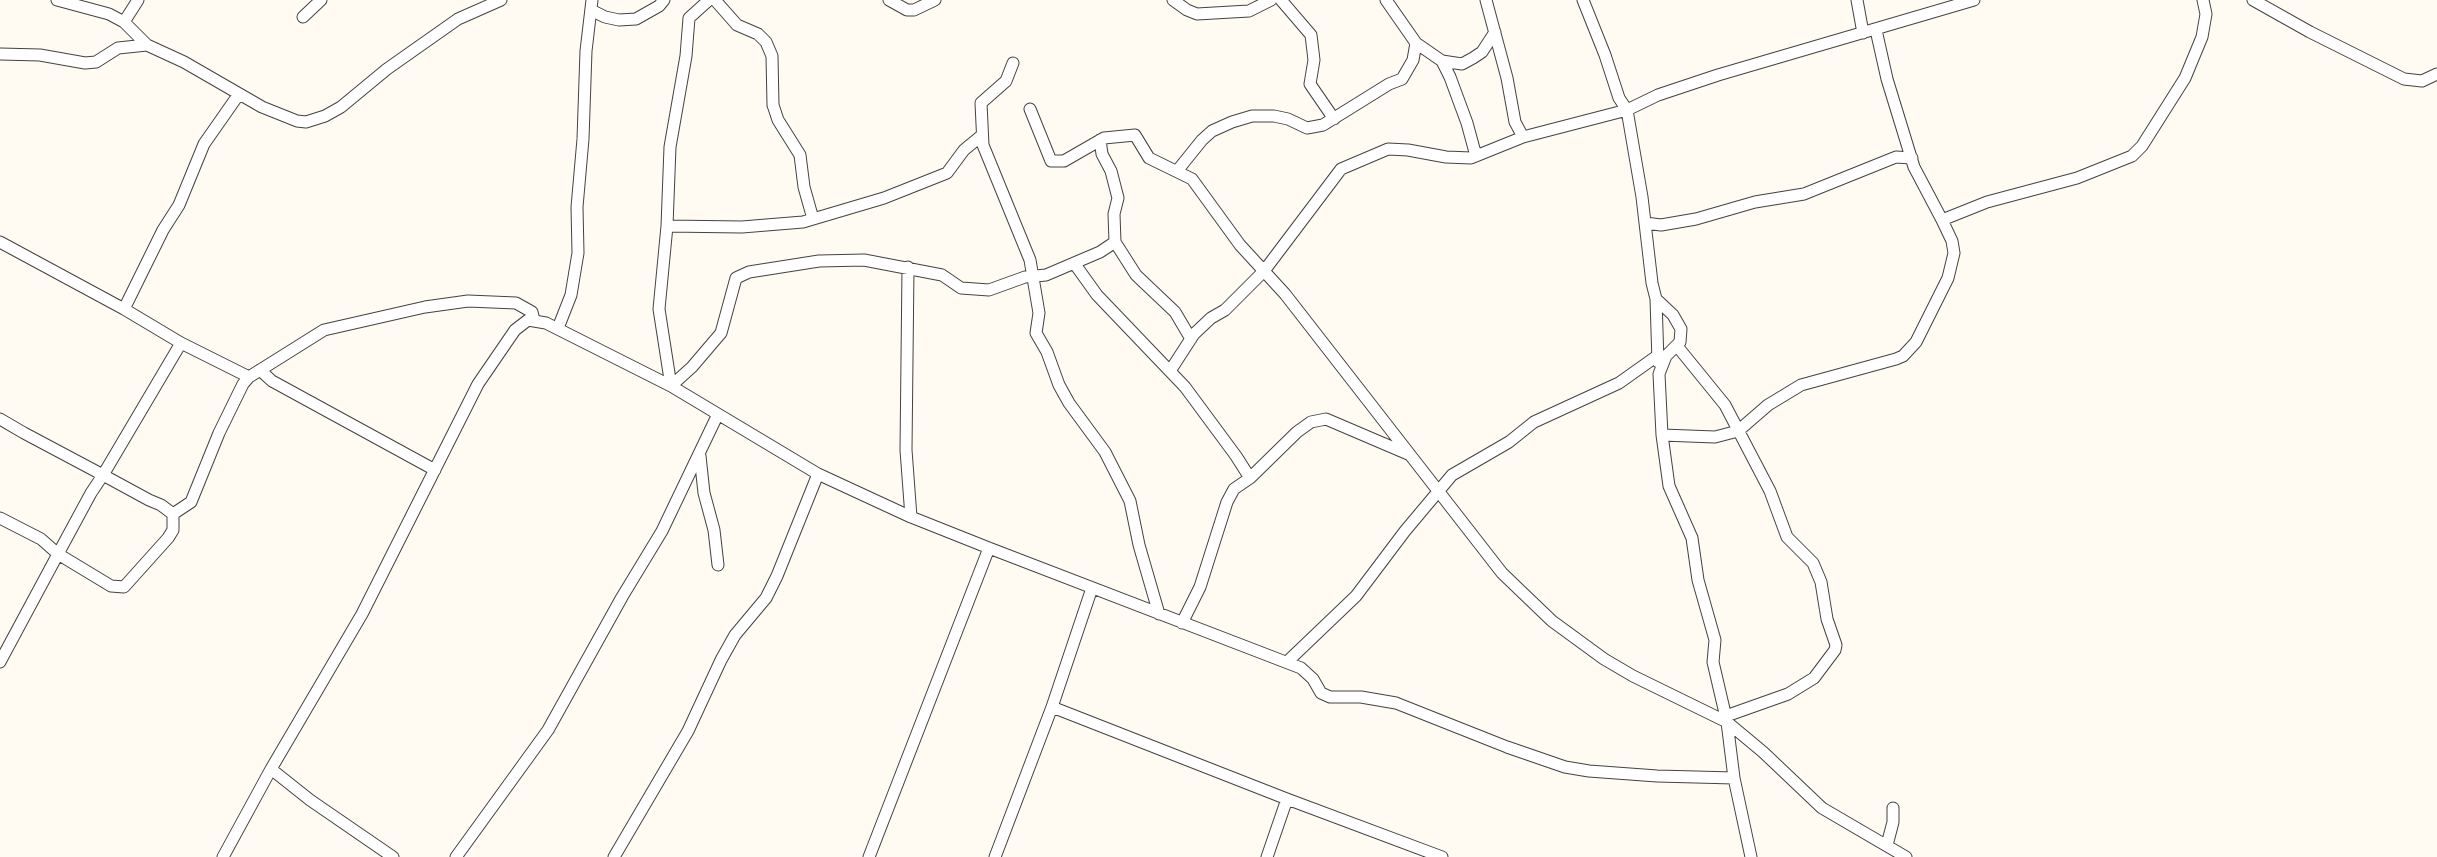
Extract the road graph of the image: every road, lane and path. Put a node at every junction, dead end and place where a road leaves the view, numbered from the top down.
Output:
1 (57, 0) edge
2 (138, 0) edge
3 (321, 0) edge
4 (664, 0) edge
5 (709, 0) edge
6 (715, 0) edge
7 (889, 0) edge
8 (935, 0) edge
9 (1173, 0) edge
10 (1271, 0) edge
11 (1281, 0) edge
12 (1386, 0) edge
13 (1486, 0) edge
14 (1583, 0) edge
15 (1857, 0) edge
16 (1974, 0) edge
17 (2203, 0) edge
18 (2253, 0) edge
19 (493, 1) edge
20 (1956, 3) edge
21 (592, 5) edge
22 (303, 17) dead end
23 (124, 22) junction
24 (1876, 30) junction
25 (1495, 32) junction
26 (1863, 33) junction
27 (1416, 43) junction
28 (147, 45) junction
29 (0, 54) edge
30 (1430, 54) junction
31 (1413, 60) junction
32 (1442, 61) junction
33 (1013, 63) dead end
34 (2437, 74) edge
35 (239, 94) junction
36 (1030, 109) dead end
37 (1627, 110) junction
38 (1334, 119) junction
39 (981, 136) junction
40 (1523, 137) junction
41 (1100, 140) junction
42 (1476, 156) junction
43 (1912, 158) junction
44 (1177, 170) junction
45 (813, 219) junction
46 (1942, 220) junction
47 (1645, 223) junction
48 (667, 226) junction
49 (0, 242) edge
50 (1115, 242) junction
51 (1074, 263) junction
52 (908, 267) junction
53 (1264, 271) junction
54 (1033, 276) junction
55 (1656, 299) junction
56 (124, 309) junction
57 (534, 320) junction
58 (558, 328) junction
59 (1191, 339) junction
60 (181, 343) junction
61 (1677, 346) junction
62 (1657, 356) junction
63 (260, 370) junction
64 (1170, 371) junction
65 (1659, 374) junction
66 (249, 377) junction
67 (671, 386) junction
68 (718, 414) junction
69 (0, 419) edge
70 (1739, 430) junction
71 (1662, 435) junction
72 (700, 455) junction
73 (1412, 456) junction
74 (436, 470) junction
75 (104, 474) junction
76 (818, 474) junction
77 (1250, 478) junction
78 (1439, 490) junction
79 (172, 514) junction
80 (911, 517) junction
81 (0, 518) edge
82 (989, 548) junction
83 (58, 554) junction
84 (718, 566) dead end
85 (1092, 588) junction
86 (1159, 614) junction
87 (1182, 623) junction
88 (0, 662) edge
89 (1287, 662) junction
90 (1052, 707) junction
91 (1726, 719) junction
92 (271, 769) junction
93 (1734, 778) junction
94 (1287, 800) junction
95 (1893, 808) dead end
96 (1887, 845) junction
97 (223, 857) edge
98 (394, 857) edge
99 (456, 857) edge
100 (614, 857) edge
101 (869, 857) edge
102 (995, 857) edge
103 (1267, 857) edge
104 (1442, 857) edge
105 (1751, 857) edge
106 (1906, 857) edge

1 - 23 street
2 - 23 street
3 - 22 street
4 - 21 street
5 - 48 street
6 - 45 street
7 - 8 street
9 - 10 street
11 - 38 street
12 - 27 street
13 - 25 street
14 - 37 street
15 - 26 street
16 - 20 street
17 - 46 street
18 - 34 street
19 - 35 street
20 - 24 street
21 - 58 street
23 - 28 street
24 - 26 street
24 - 43 street
25 - 32 street
25 - 40 street
26 - 37 street
27 - 30 street
27 - 31 street
28 - 29 street
28 - 35 street
30 - 31 street
30 - 32 street
31 - 38 street
32 - 42 street
33 - 39 street
35 - 56 street
36 - 41 street
37 - 40 street
37 - 47 street
38 - 44 street
39 - 45 street
39 - 54 street
40 - 42 street
41 - 44 street
41 - 50 street
42 - 53 street
43 - 46 street
43 - 47 street
44 - 53 street
45 - 48 street
46 - 70 street
47 - 55 street
48 - 67 street
49 - 56 street
50 - 51 street
50 - 59 street
51 - 54 street
51 - 64 street
52 - 54 street
52 - 67 street
52 - 80 street
53 - 59 street
53 - 73 street
54 - 86 street
55 - 61 street
55 - 62 street
56 - 60 street
57 - 58 street
57 - 63 street
57 - 74 street
58 - 67 street
59 - 64 street
60 - 66 street
60 - 75 street
61 - 65 street
61 - 70 street
62 - 65 street
62 - 78 street
63 - 66 street
63 - 74 street
64 - 77 street
65 - 71 street
66 - 79 street
67 - 68 street
68 - 72 street
68 - 76 street
69 - 75 street
70 - 71 street
70 - 91 street
71 - 91 street
72 - 84 street
72 - 99 street
73 - 77 street
73 - 78 street
74 - 92 street
75 - 79 street
75 - 83 street
76 - 80 street
76 - 100 street
77 - 87 street
78 - 89 street
78 - 91 street
79 - 83 street
80 - 82 street
81 - 83 street
82 - 85 street
82 - 101 street
83 - 88 street
85 - 86 street
85 - 90 street
86 - 87 street
87 - 89 street
89 - 93 street
90 - 94 street
90 - 102 street
91 - 93 street
91 - 96 street
92 - 97 street
92 - 98 street
93 - 105 street
94 - 103 street
94 - 104 street
95 - 96 street
96 - 106 street

